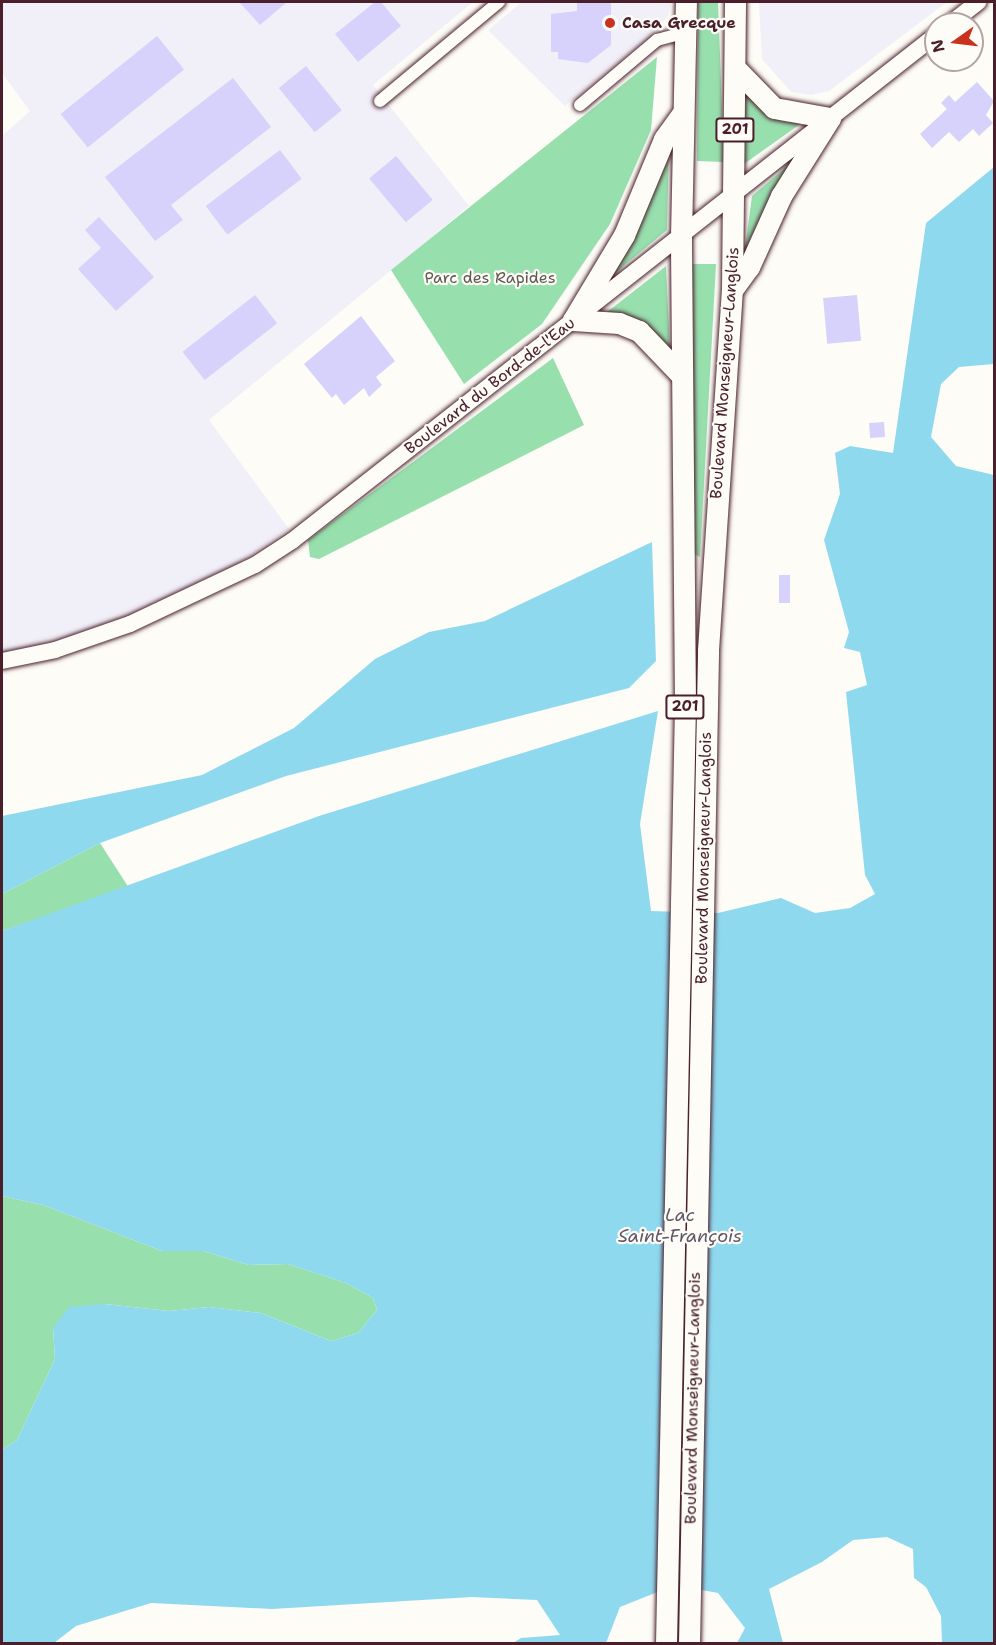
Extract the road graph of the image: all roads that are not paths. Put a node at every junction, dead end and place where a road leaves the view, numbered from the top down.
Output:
1 (499, 2) edge
2 (686, 2) edge
3 (735, 2) edge
4 (978, 2) edge
5 (965, 12) edge
6 (684, 33) junction
7 (924, 44) edge
8 (735, 68) junction
9 (380, 101) dead end
10 (580, 105) dead end
11 (682, 114) junction
12 (830, 118) junction
13 (735, 192) junction
14 (681, 237) junction
15 (732, 290) junction
16 (573, 320) junction
17 (682, 376) junction
18 (2, 661) edge
19 (666, 1644) edge
20 (689, 1644) edge

1 - 9 street
2 - 6 highway, Boulevard Monseigneur-Langlois / 201
3 - 8 highway, Boulevard Monseigneur-Langlois / 201
4 - 5 street
6 - 10 street
6 - 11 highway, Boulevard Monseigneur-Langlois / 201
7 - 12 street, Boulevard du Bord-de-l'Eau
8 - 12 highway
8 - 13 highway, Boulevard Monseigneur-Langlois / 201
11 - 14 highway, Boulevard Monseigneur-Langlois / 201
11 - 16 highway
12 - 13 street, Boulevard du Bord-de-l'Eau
12 - 15 highway
13 - 14 street, Boulevard du Bord-de-l'Eau
13 - 15 highway, Boulevard Monseigneur-Langlois / 201
14 - 16 street, Boulevard du Bord-de-l'Eau
14 - 17 highway, Boulevard Monseigneur-Langlois / 201
15 - 20 highway, Boulevard Monseigneur-Langlois / 201
16 - 17 highway
16 - 18 street, Boulevard du Bord-de-l'Eau
17 - 19 highway, Boulevard Monseigneur-Langlois / 201

